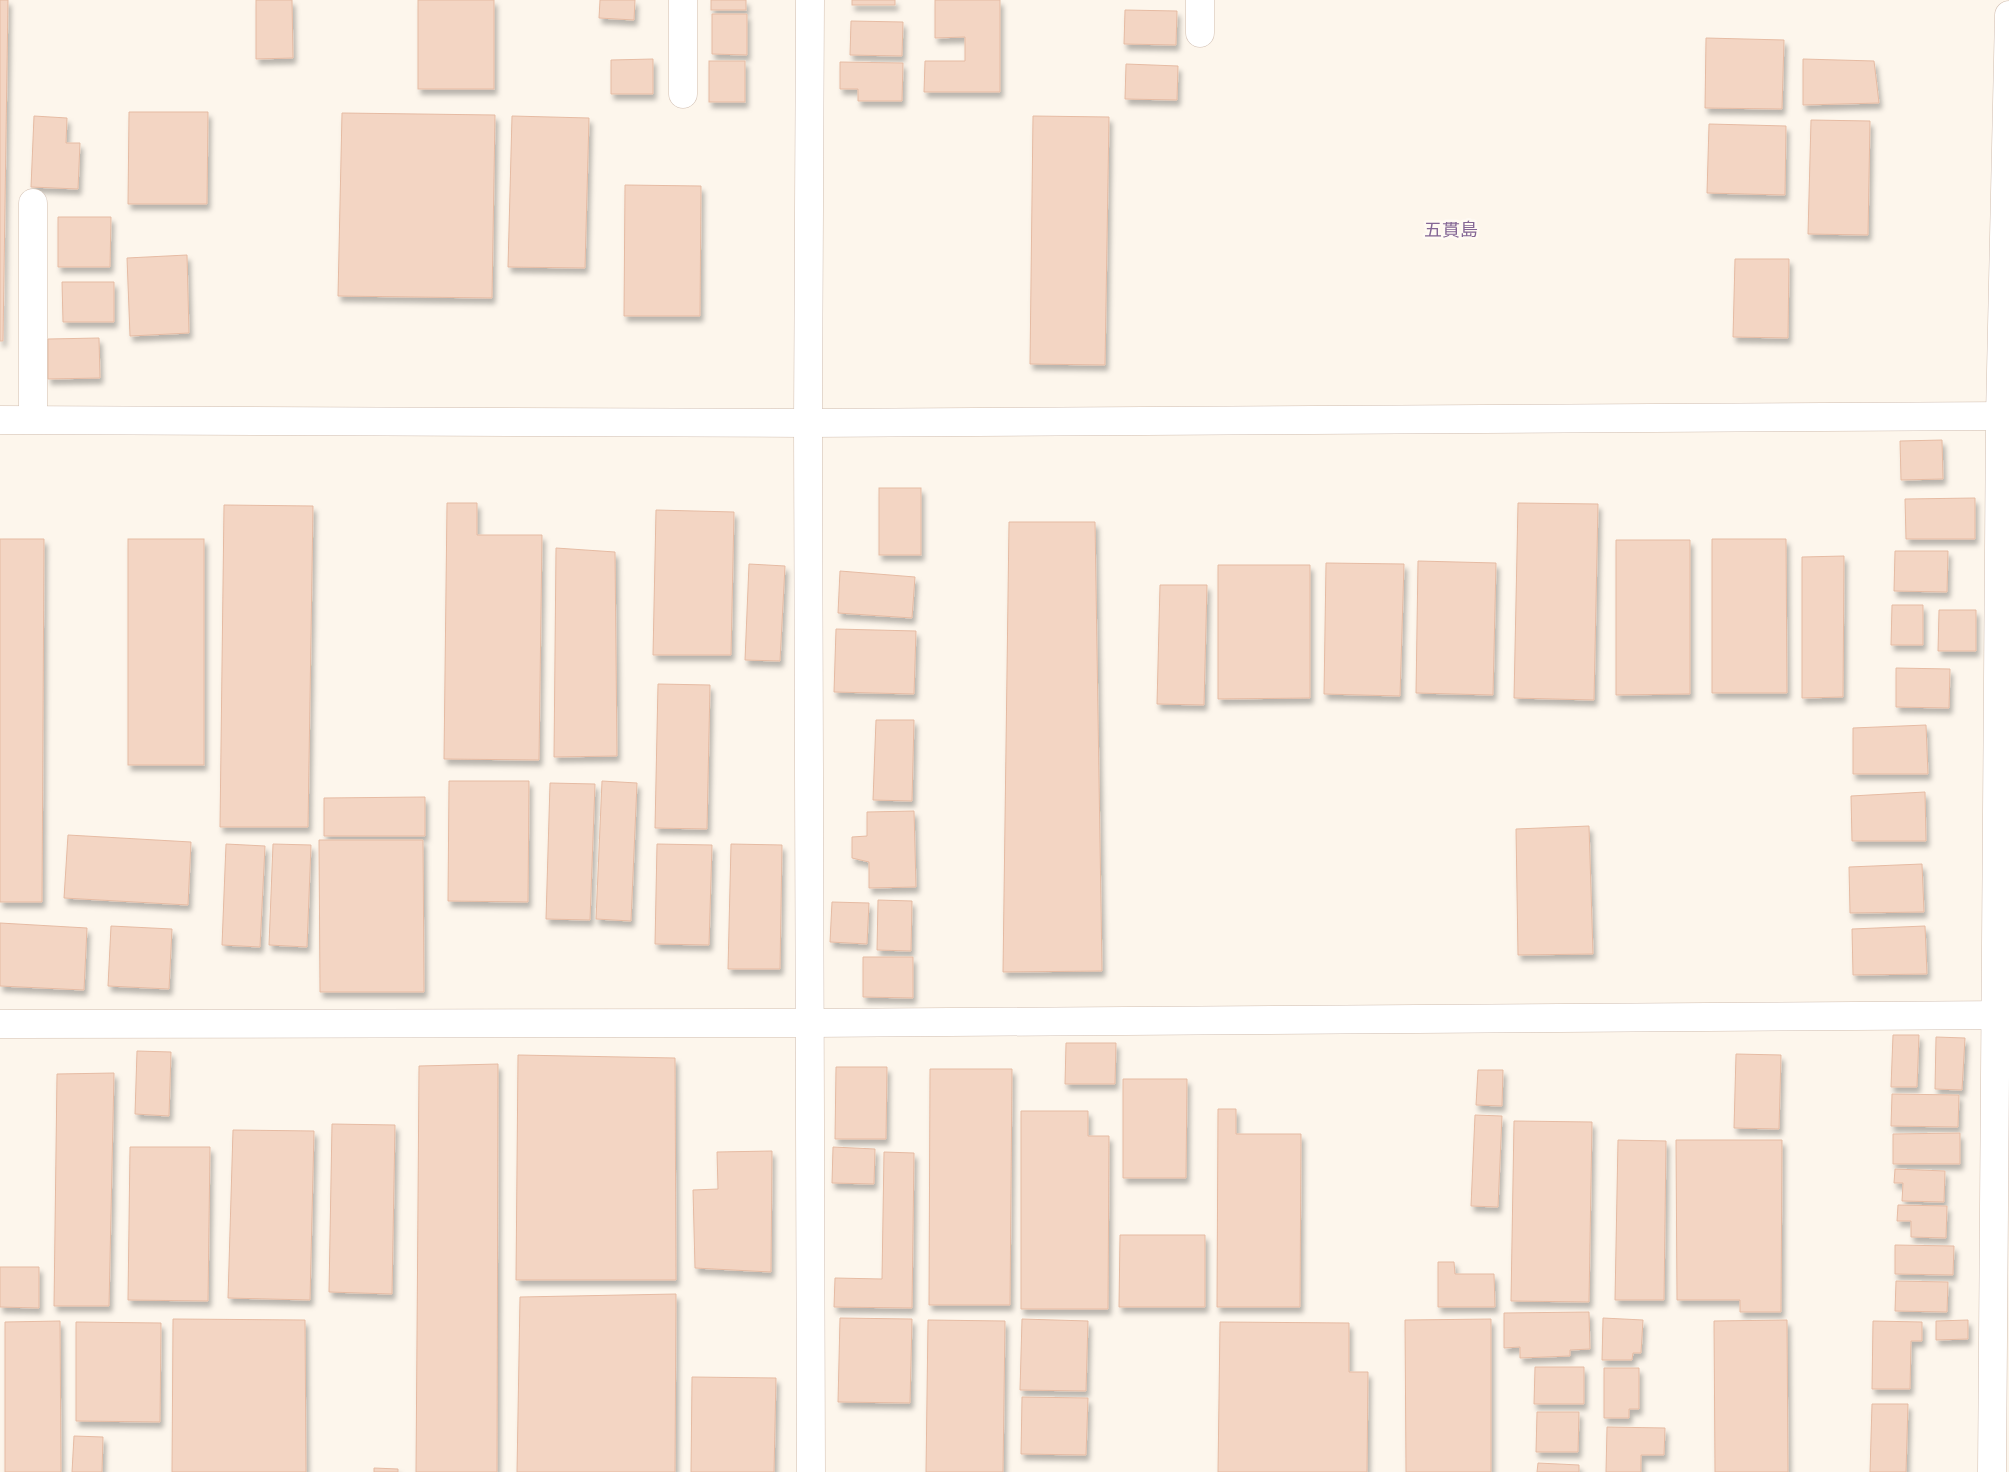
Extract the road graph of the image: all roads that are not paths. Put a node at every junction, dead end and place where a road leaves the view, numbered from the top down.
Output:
1 (683, 0) edge
2 (810, 0) edge
3 (1200, 0) edge
4 (2009, 15) edge
5 (1200, 33) dead end
6 (683, 94) dead end
7 (33, 203) dead end
8 (2004, 416) edge
9 (33, 419) junction
10 (0, 420) edge
11 (808, 422) junction
12 (2002, 1015) edge
13 (811, 1022) junction
14 (0, 1024) edge
15 (811, 1472) edge
16 (1992, 1472) edge

1 - 6 street
2 - 11 street
3 - 5 street
4 - 8 street
7 - 9 street
8 - 11 street
8 - 12 street
9 - 10 street
9 - 11 street
11 - 13 street
12 - 13 street
12 - 16 street
13 - 14 street
13 - 15 street

